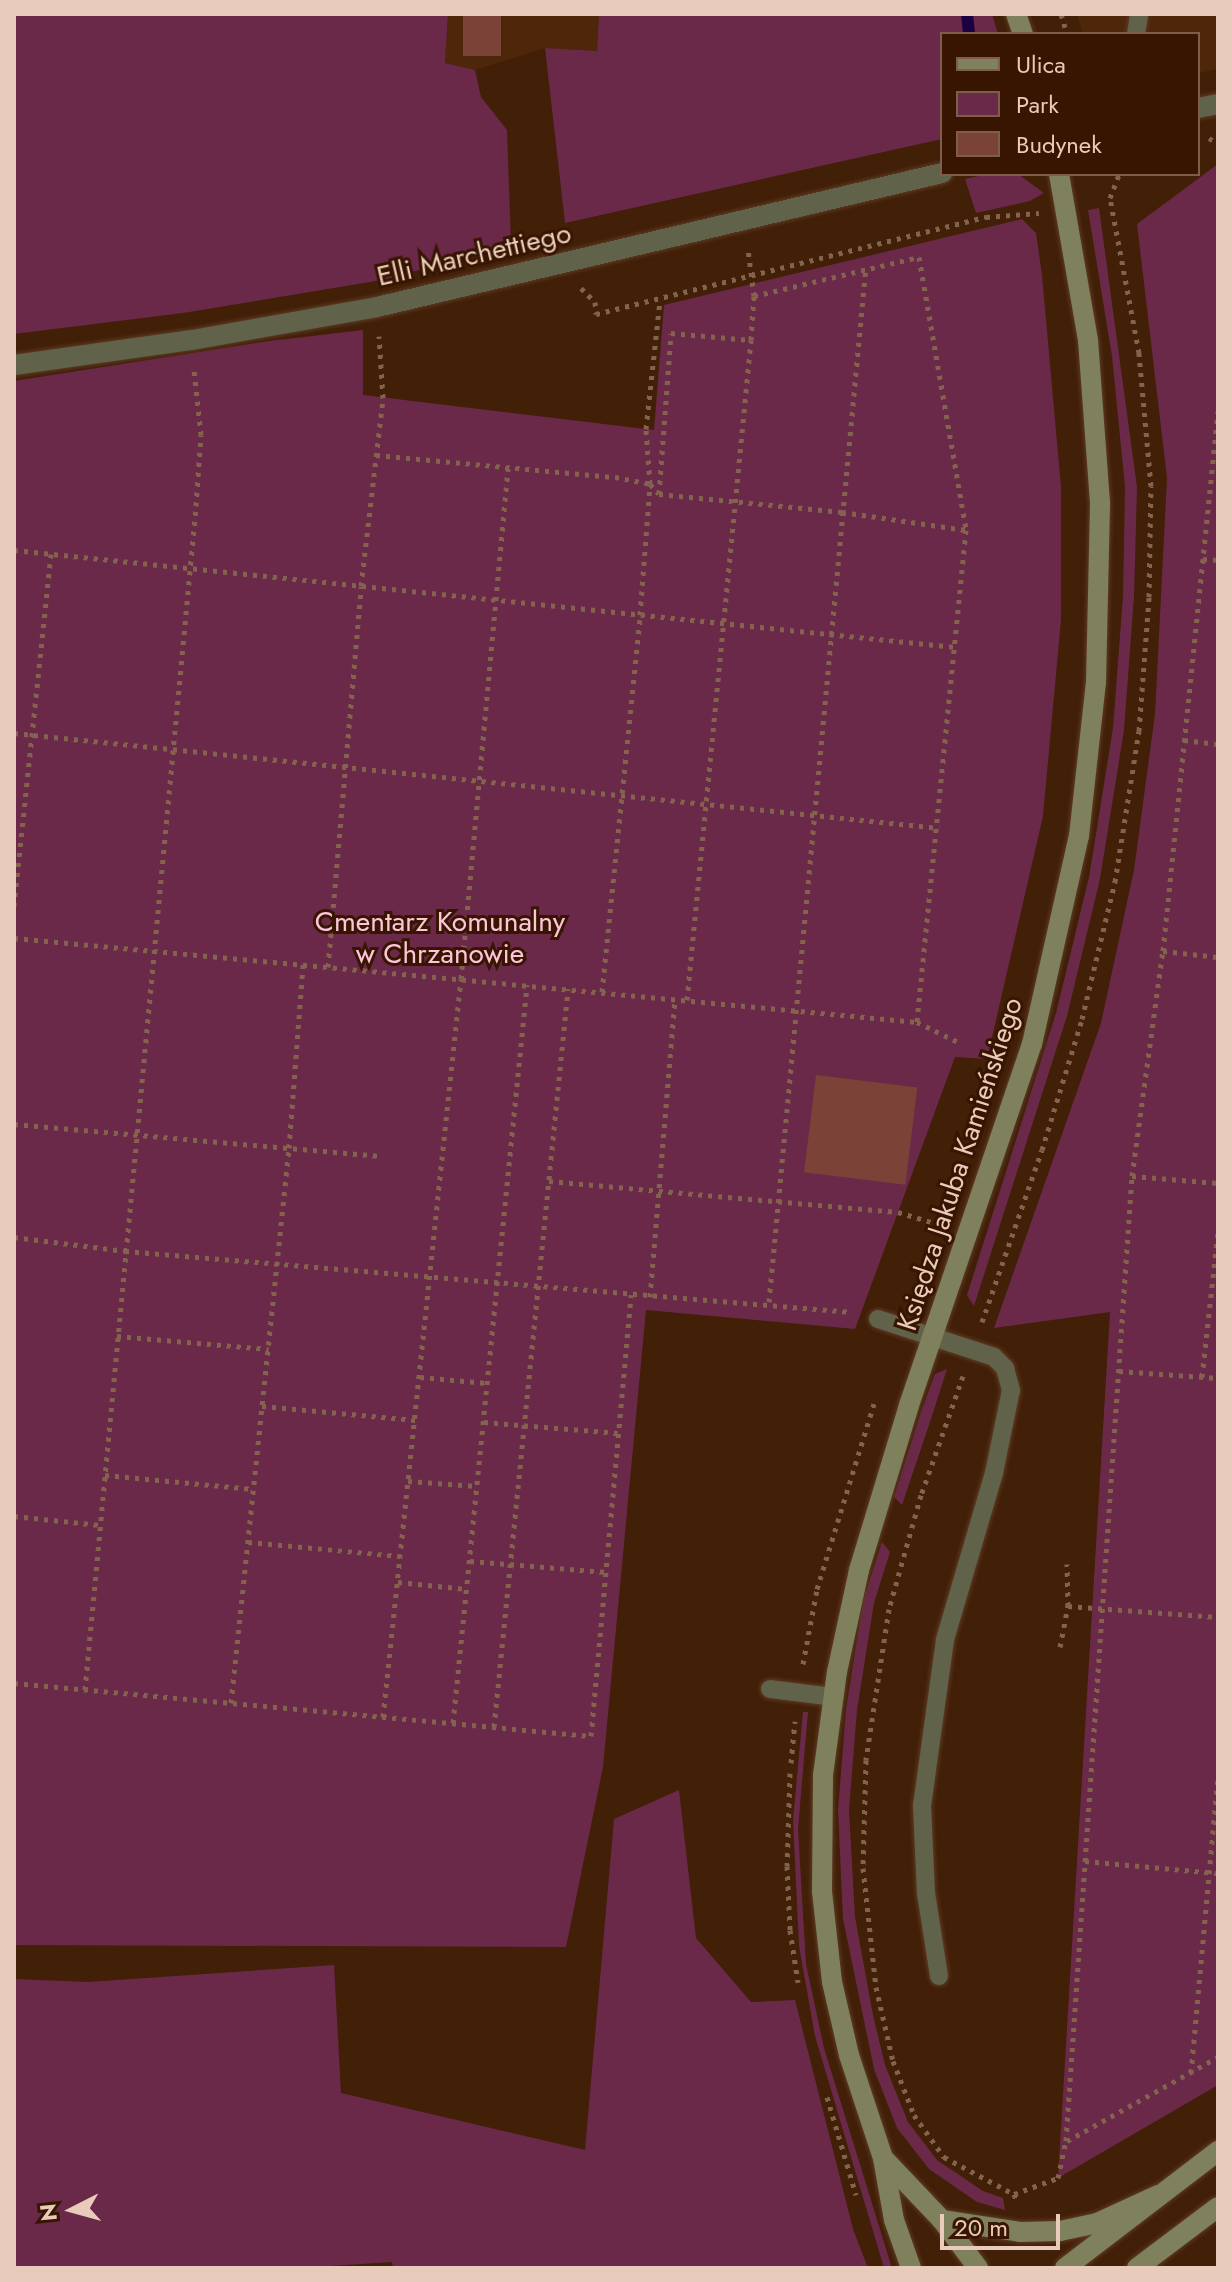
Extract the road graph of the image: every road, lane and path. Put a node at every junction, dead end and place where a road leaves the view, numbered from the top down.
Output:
1 (940, 173) edge
2 (1059, 176) edge
3 (1118, 176) edge
4 (1040, 213) dead end
5 (744, 222) junction
6 (866, 267) junction
7 (753, 277) junction
8 (565, 291) dead end
9 (754, 296) junction
10 (660, 300) junction
11 (377, 307) junction
12 (192, 340) junction
13 (751, 340) junction
14 (14, 365) edge
15 (1218, 411) edge
16 (376, 455) junction
17 (508, 468) junction
18 (650, 484) junction
19 (659, 494) junction
20 (736, 500) junction
21 (842, 512) junction
22 (966, 530) junction
23 (14, 550) edge
24 (51, 554) junction
25 (1203, 559) junction
26 (1218, 560) edge
27 (190, 569) junction
28 (361, 586) junction
29 (497, 600) junction
30 (640, 615) junction
31 (724, 624) junction
32 (832, 635) junction
33 (955, 647) junction
34 (14, 733) edge
35 (32, 734) junction
36 (1184, 740) junction
37 (1218, 744) edge
38 (174, 749) junction
39 (344, 766) junction
40 (478, 780) junction
41 (623, 795) junction
42 (708, 804) junction
43 (817, 815) junction
44 (939, 828) junction
45 (14, 906) edge
46 (14, 938) edge
47 (154, 951) junction
48 (1163, 951) junction
49 (1218, 957) edge
50 (303, 965) junction
51 (328, 967) junction
52 (461, 979) junction
53 (527, 985) junction
54 (568, 989) junction
55 (602, 992) junction
56 (675, 999) junction
57 (687, 1000) junction
58 (798, 1010) junction
59 (917, 1022) junction
60 (960, 1043) dead end
61 (14, 1124) edge
62 (140, 1136) junction
63 (289, 1148) junction
64 (378, 1156) dead end
65 (1132, 1176) junction
66 (549, 1181) junction
67 (1218, 1183) edge
68 (659, 1190) junction
69 (778, 1201) junction
70 (938, 1224) dead end
71 (1218, 1232) edge
72 (14, 1237) edge
73 (125, 1251) junction
74 (276, 1262) junction
75 (430, 1276) junction
76 (497, 1283) junction
77 (539, 1286) junction
78 (631, 1295) junction
79 (650, 1297) junction
80 (769, 1302) junction
81 (878, 1319) joint
82 (117, 1336) junction
83 (934, 1336) junction
84 (268, 1349) junction
85 (973, 1349) junction
86 (1119, 1371) junction
87 (420, 1377) junction
88 (1202, 1377) junction
89 (1218, 1378) edge
90 (487, 1383) junction
91 (262, 1406) junction
92 (415, 1420) junction
93 (484, 1422) junction
94 (525, 1425) junction
95 (618, 1433) junction
96 (105, 1475) junction
97 (408, 1481) junction
98 (477, 1486) junction
99 (253, 1489) junction
100 (14, 1516) edge
101 (100, 1525) junction
102 (248, 1542) junction
103 (400, 1556) junction
104 (470, 1561) junction
105 (511, 1564) junction
106 (1067, 1564) dead end
107 (606, 1572) junction
108 (398, 1582) junction
109 (467, 1589) junction
110 (1068, 1606) junction
111 (1100, 1609) junction
112 (1218, 1617) edge
113 (1060, 1647) dead end
114 (14, 1683) edge
115 (770, 1689) dead end
116 (85, 1690) junction
117 (833, 1697) junction
118 (231, 1703) junction
119 (383, 1717) junction
120 (453, 1723) junction
121 (494, 1727) junction
122 (1218, 1774) edge
123 (1085, 1861) junction
124 (1207, 1872) junction
125 (1218, 1873) edge
126 (939, 1976) dead end
127 (1218, 2057) edge
128 (1191, 2073) junction
129 (1066, 2141) junction
130 (1218, 2151) edge
131 (883, 2158) junction
132 (1014, 2194) junction
133 (1158, 2195) junction
134 (1218, 2207) edge
135 (1020, 2211) dead end
136 (942, 2220) junction
137 (911, 2268) edge
138 (978, 2268) edge
139 (1065, 2268) edge
140 (1137, 2268) edge

1 - 5 street, Elli Marchettiego
2 - 83 main road, Księdza Jakuba Kamieńskiego
3 - 85 path
4 - 7 path
5 - 7 path
5 - 11 street, Elli Marchettiego
6 - 9 path
6 - 21 path
6 - 22 path
7 - 9 path
7 - 10 path
8 - 10 path
9 - 13 path
10 - 18 path
11 - 12 street, Elli Marchettiego
11 - 16 path
12 - 14 street, Elli Marchettiego
12 - 27 path
13 - 19 path
13 - 20 path
15 - 25 path
16 - 17 path
16 - 28 path
17 - 18 path
17 - 29 path
18 - 19 path
18 - 30 path
19 - 20 path
20 - 21 path
20 - 31 path
21 - 22 path
21 - 32 path
22 - 33 path
23 - 24 path
24 - 27 path
24 - 35 path
25 - 26 path
25 - 36 path
27 - 28 path
27 - 38 path
28 - 29 path
28 - 39 path
29 - 30 path
29 - 40 path
30 - 31 path
30 - 41 path
31 - 32 path
31 - 42 path
32 - 33 path
32 - 43 path
33 - 44 path
34 - 35 path
35 - 38 path
35 - 45 path
36 - 37 path
36 - 48 path
38 - 39 path
38 - 47 path
39 - 40 path
39 - 51 path
40 - 41 path
40 - 52 path
41 - 42 path
41 - 55 path
42 - 43 path
42 - 57 path
43 - 44 path
43 - 58 path
44 - 59 path
46 - 47 path
47 - 50 path
47 - 62 path
48 - 49 path
48 - 65 path
50 - 51 path
50 - 63 path
51 - 52 path
52 - 53 path
52 - 75 path
53 - 54 path
53 - 76 path
54 - 55 path
54 - 66 path
55 - 56 path
56 - 57 path
56 - 68 path
57 - 58 path
58 - 59 path
58 - 69 path
59 - 60 path
61 - 62 path
62 - 63 path
62 - 73 path
63 - 64 path
63 - 74 path
65 - 67 path
65 - 86 path
66 - 68 path
66 - 77 path
68 - 69 path
68 - 79 path
69 - 70 path
69 - 80 path
71 - 88 path
72 - 73 path
73 - 74 path
73 - 82 path
74 - 75 path
74 - 84 path
75 - 76 path
75 - 87 path
76 - 77 path
76 - 90 path
77 - 78 path
77 - 94 path
78 - 79 path
78 - 95 path
79 - 80 path
80 - 81 path
81 - 83 lane
82 - 84 path
82 - 96 path
83 - 85 lane
83 - 117 main road, Księdza Jakuba Kamieńskiego
84 - 91 path
85 - 126 lane
85 - 132 path
86 - 88 path
86 - 111 path
87 - 90 path
87 - 92 path
88 - 89 path
90 - 93 path
91 - 92 path
91 - 99 path
92 - 97 path
93 - 94 path
93 - 98 path
94 - 95 path
94 - 105 path
95 - 107 path
96 - 99 path
96 - 101 path
97 - 98 path
97 - 103 path
98 - 104 path
99 - 102 path
100 - 101 path
101 - 116 path
102 - 103 path
102 - 118 path
103 - 108 path
104 - 105 path
104 - 109 path
105 - 107 path
105 - 121 path
106 - 110 path
107 - 121 path
108 - 109 path
108 - 119 path
109 - 120 path
110 - 111 path
110 - 113 path
111 - 112 path
111 - 123 path
114 - 116 path
115 - 117 lane
116 - 118 path
117 - 131 main road, Księdza Jakuba Kamieńskiego
118 - 119 path
119 - 120 path
120 - 121 path
122 - 124 path
123 - 124 path
123 - 129 path
124 - 125 path
124 - 128 path
127 - 128 path
128 - 129 path
129 - 132 path
130 - 133 main road
131 - 136 main road, Księdza Jakuba Kamieńskiego
131 - 137 main road, Księdza Jakuba Kamieńskiego
132 - 135 path
133 - 136 main road
133 - 139 main road
134 - 140 main road
136 - 138 main road, Księdza Jakuba Kamieńskiego

